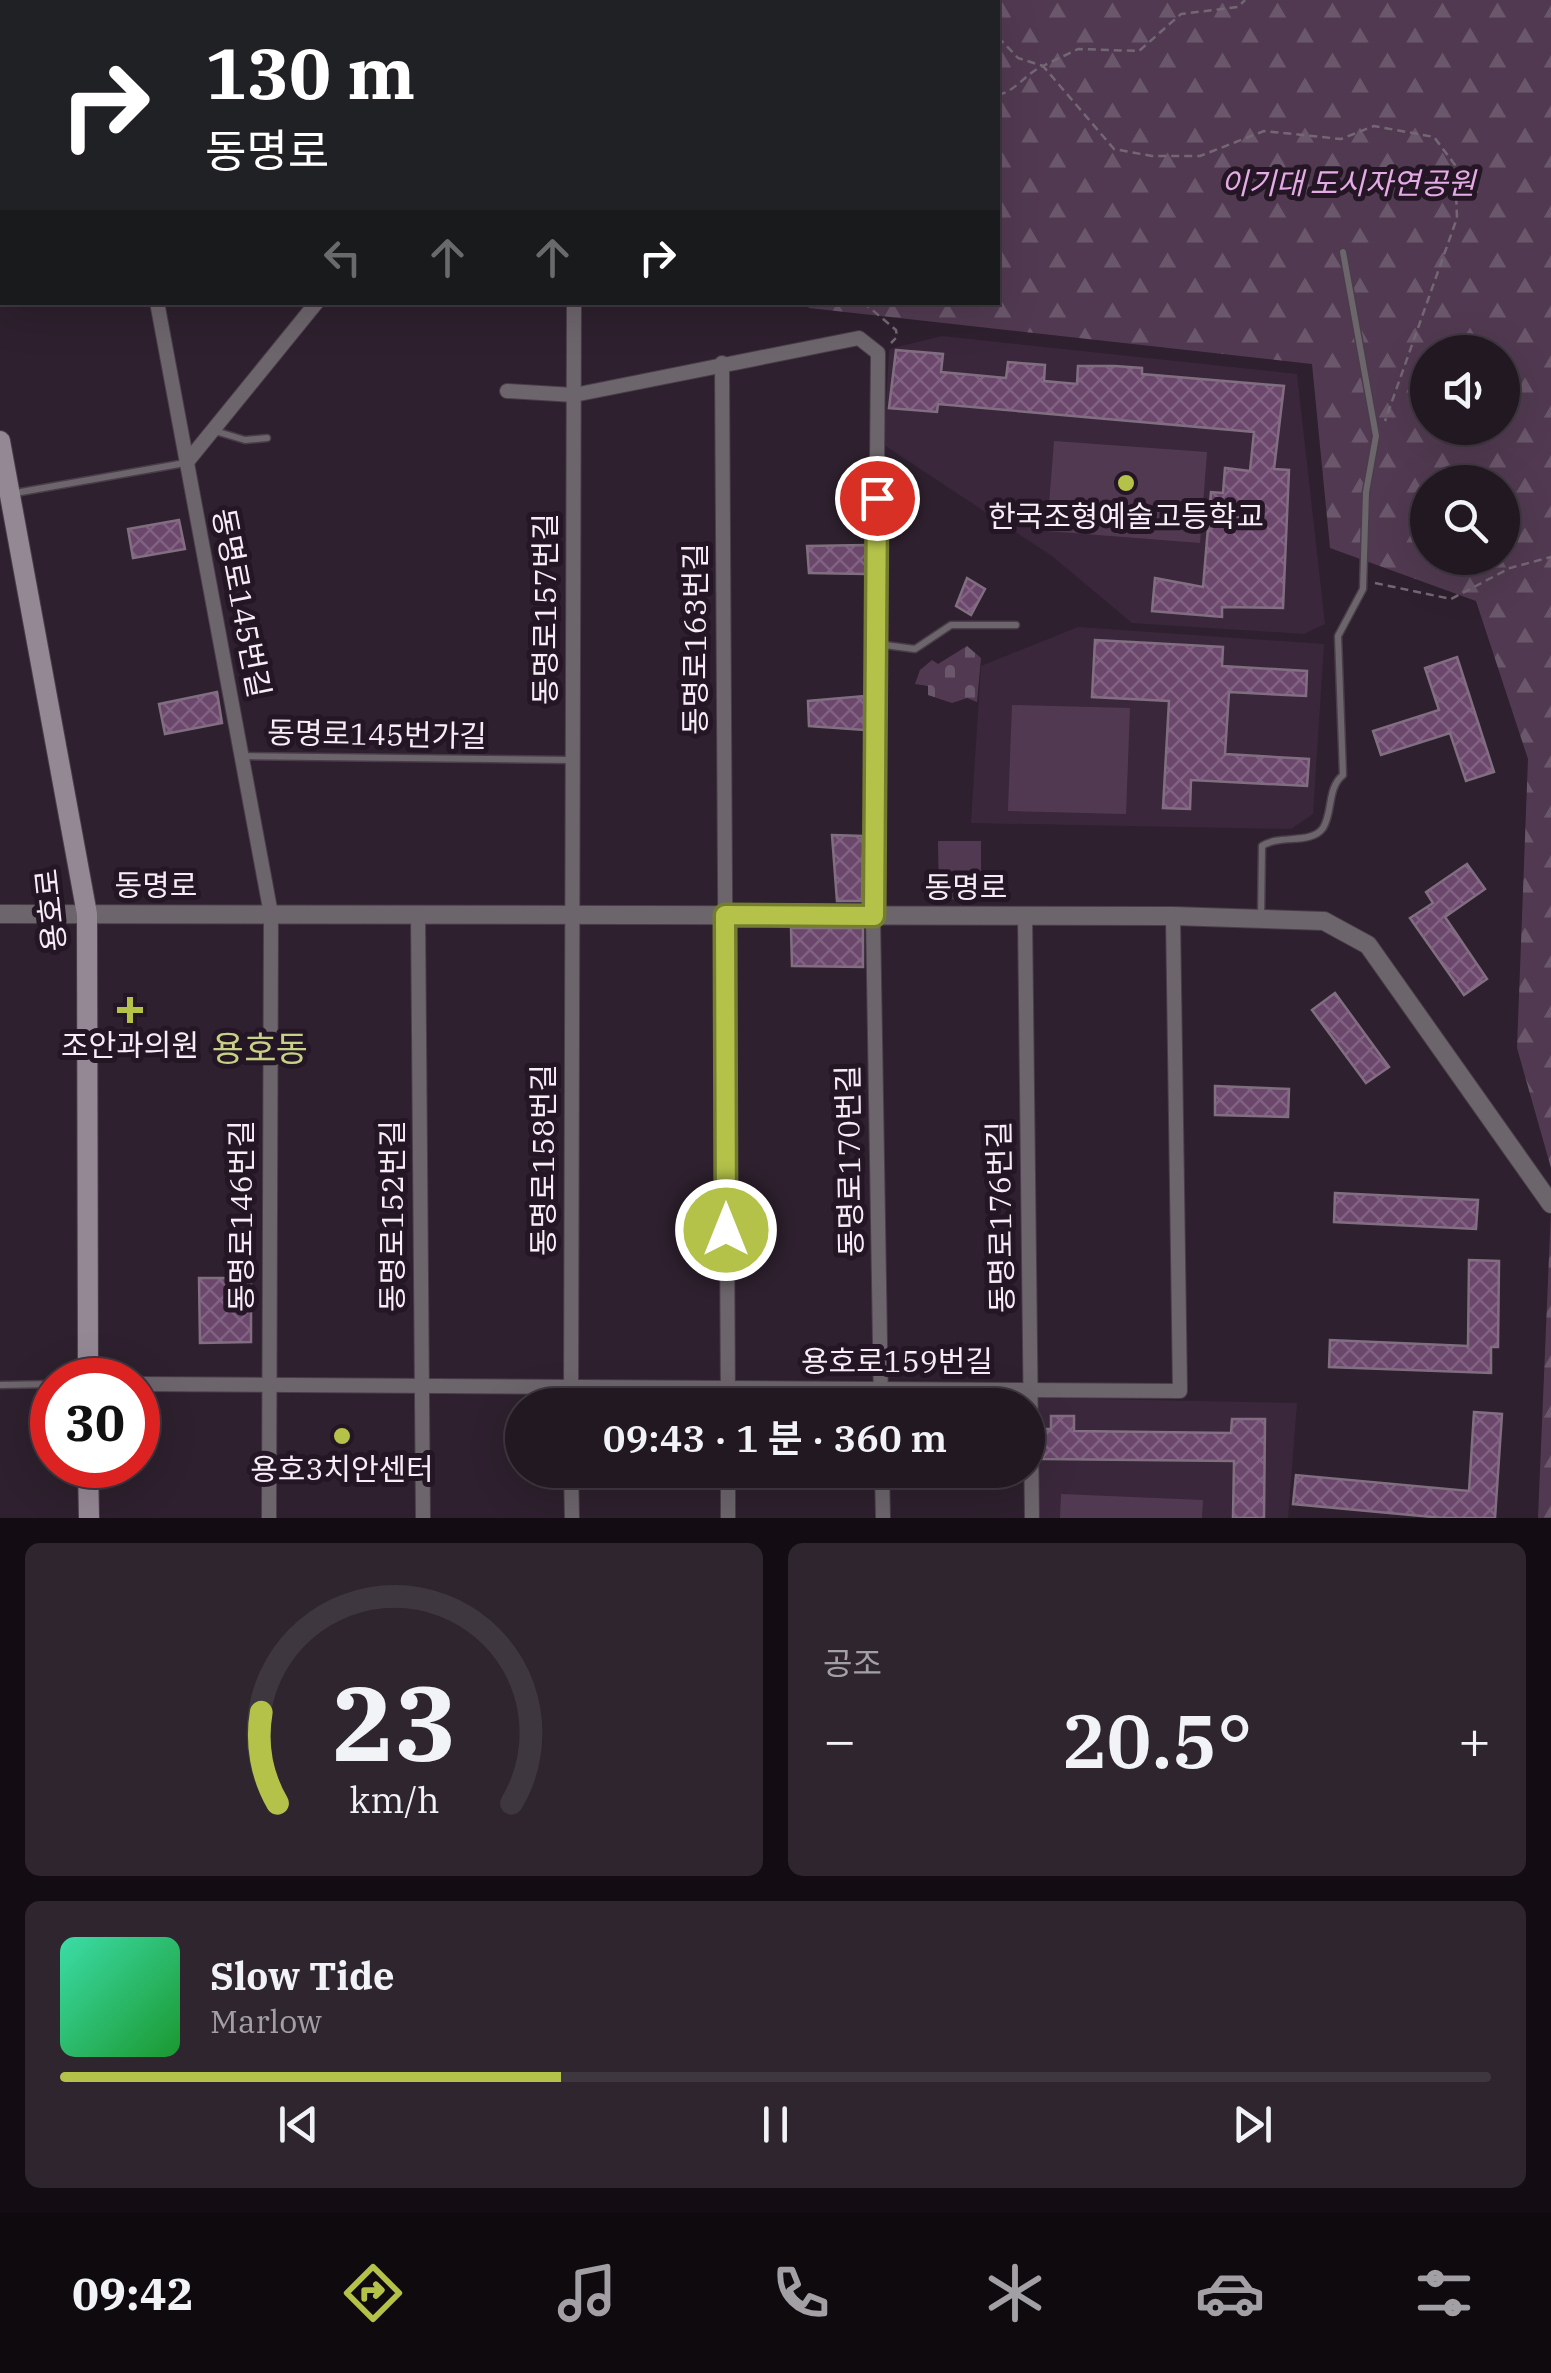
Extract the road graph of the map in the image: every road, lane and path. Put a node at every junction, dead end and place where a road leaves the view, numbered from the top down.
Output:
1 (1245, 0) edge
2 (1000, 38) edge
3 (1043, 66) junction
4 (1000, 94) edge
5 (1343, 252) dead end
6 (158, 305) edge
7 (314, 305) edge
8 (574, 305) edge
9 (867, 305) edge
10 (878, 353) junction
11 (722, 363) junction
12 (507, 391) dead end
13 (574, 395) junction
14 (214, 430) junction
15 (1376, 436) junction
16 (267, 438) dead end
17 (0, 441) edge
18 (186, 462) junction
19 (5, 494) edge
20 (1551, 557) edge
21 (1364, 579) junction
22 (1016, 625) dead end
23 (876, 644) junction
24 (241, 756) junction
25 (573, 760) junction
26 (0, 914) edge
27 (87, 914) junction
28 (271, 914) junction
29 (418, 914) junction
30 (572, 915) junction
31 (725, 915) junction
32 (874, 916) junction
33 (1025, 916) junction
34 (1173, 916) junction
35 (1261, 919) junction
36 (1551, 1204) edge
37 (88, 1358) edge
38 (30, 1384) edge
39 (160, 1384) edge
40 (0, 1385) edge
41 (269, 1385) junction
42 (422, 1386) junction
43 (570, 1387) junction
44 (728, 1388) joint
45 (881, 1388) edge
46 (1030, 1388) edge
47 (1045, 1390) edge
48 (88, 1488) edge
49 (572, 1488) edge
50 (728, 1488) edge
51 (882, 1488) edge
52 (1032, 1488) edge
53 (89, 1518) edge
54 (270, 1518) edge
55 (423, 1518) edge
56 (572, 1518) edge
57 (728, 1518) edge
58 (883, 1518) edge
59 (1032, 1518) edge

1 - 3 path
2 - 3 path
3 - 4 path
3 - 15 path
5 - 15 lane
6 - 18 street, 동명로145번길
7 - 14 street
8 - 13 street, 동명로157번길
9 - 10 path
10 - 11 street
10 - 23 street, 동명로170번길
11 - 13 street
11 - 31 street, 동명로163번길
12 - 13 street
13 - 25 street, 동명로157번길
14 - 16 lane
14 - 18 street
15 - 21 lane
17 - 19 main road, 용호로
18 - 19 lane
18 - 24 street, 동명로145번길
19 - 27 main road, 용호로
20 - 21 path
21 - 35 lane
22 - 23 lane
23 - 32 street, 동명로170번길
24 - 25 lane, 동명로145번가길
24 - 28 street, 동명로145번길
25 - 30 street, 동명로157번길
26 - 27 street, 동명로
27 - 28 street, 동명로
27 - 37 main road, 용호로
28 - 29 street, 동명로
28 - 41 street, 동명로146번길
29 - 30 street, 동명로
29 - 42 street, 동명로152번길
30 - 31 street, 동명로
30 - 43 street, 동명로158번길
31 - 32 street, 동명로
31 - 44 street, 동명로163번길
32 - 33 street, 동명로
32 - 45 street, 동명로170번길
33 - 34 street, 동명로
33 - 46 street, 동명로176번길
34 - 35 street, 동명로
34 - 47 street, 용호로159번길
35 - 36 street, 동명로
38 - 40 lane
39 - 41 street, 용호로159번길
41 - 42 street, 용호로159번길
41 - 54 street, 동명로146번길
42 - 43 street, 용호로159번길
42 - 55 street, 동명로152번길
43 - 44 street, 용호로159번길
48 - 53 main road
49 - 56 street
50 - 57 street
51 - 58 street
52 - 59 street, 동명로176번길

